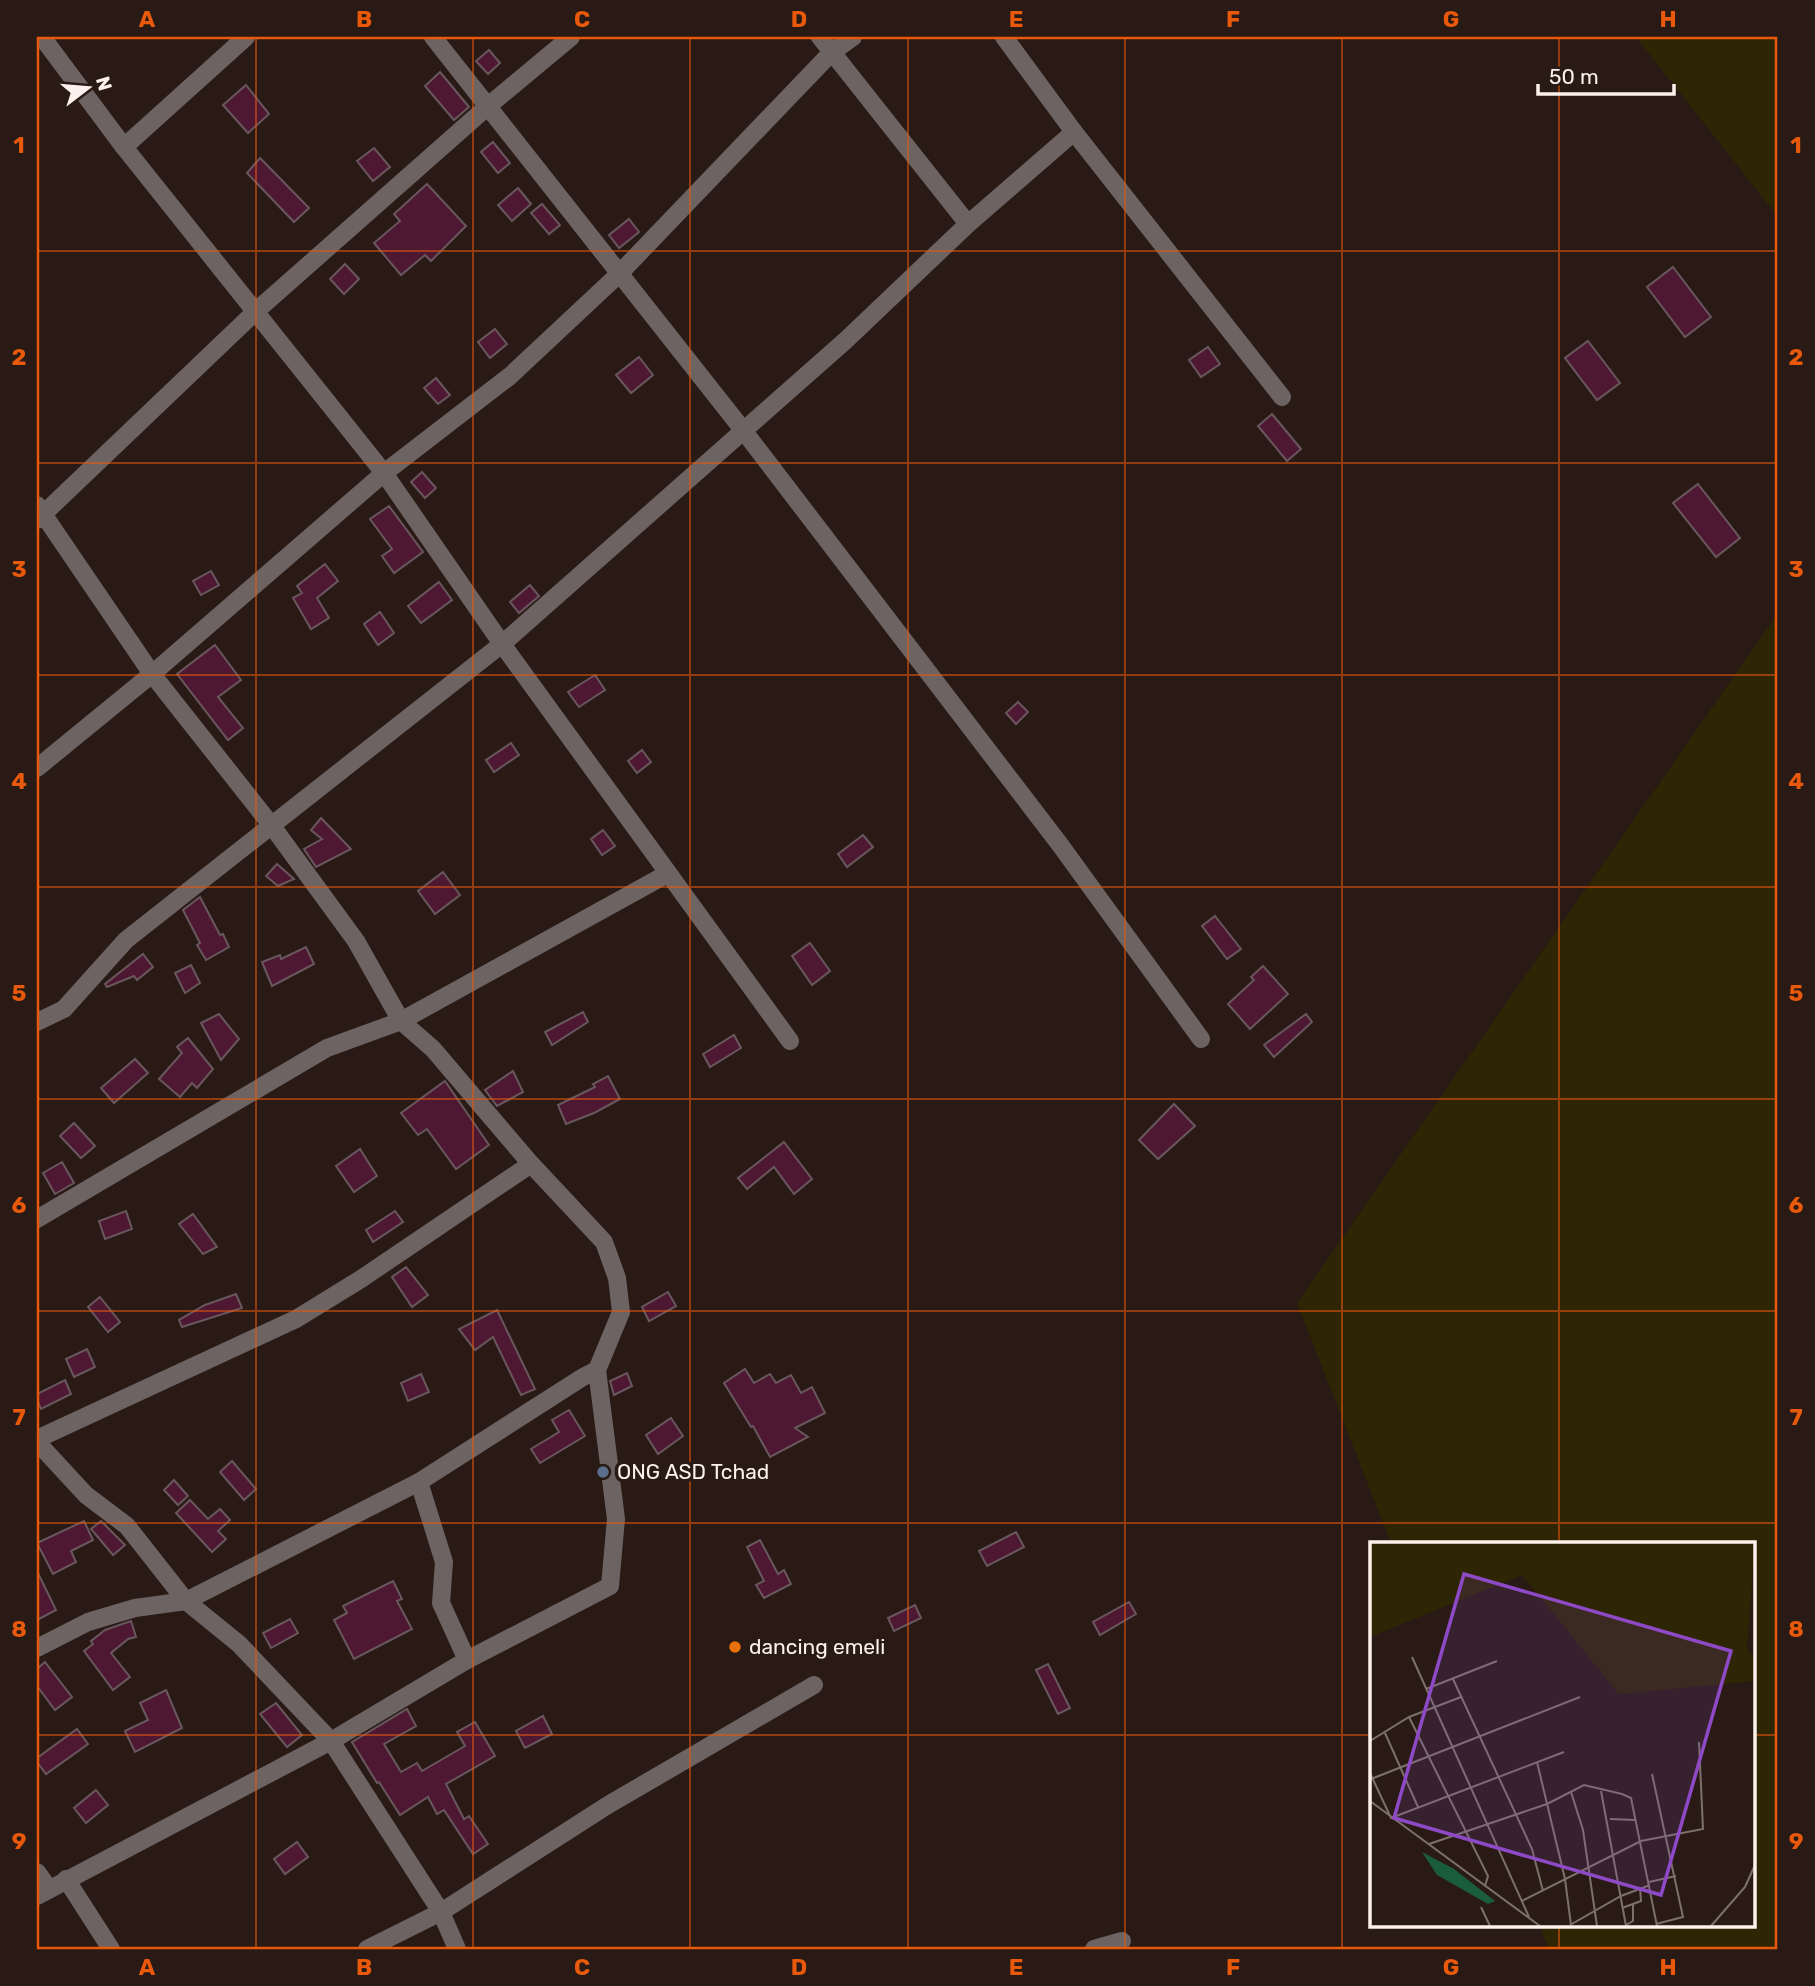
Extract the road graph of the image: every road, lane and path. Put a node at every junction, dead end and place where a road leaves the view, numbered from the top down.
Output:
1 (42, 37) edge
2 (246, 37) edge
3 (433, 37) edge
4 (571, 37) edge
5 (820, 37) edge
6 (853, 37) edge
7 (1004, 37) edge
8 (831, 53) junction
9 (487, 107) junction
10 (1074, 132) junction
11 (124, 147) junction
12 (968, 224) junction
13 (618, 274) junction
14 (256, 312) junction
15 (1282, 397) dead end
16 (743, 430) junction
17 (384, 473) junction
18 (39, 513) edge
19 (502, 644) junction
20 (152, 674) junction
21 (37, 768) edge
22 (272, 826) junction
23 (667, 874) junction
24 (401, 1021) junction
25 (37, 1022) edge
26 (1201, 1039) dead end
27 (790, 1041) dead end
28 (531, 1164) junction
29 (37, 1219) edge
30 (597, 1370) junction
31 (37, 1441) edge
32 (419, 1482) junction
33 (186, 1601) junction
34 (37, 1648) edge
35 (467, 1660) junction
36 (814, 1685) dead end
37 (331, 1741) junction
38 (37, 1872) edge
39 (66, 1879) junction
40 (43, 1892) edge
41 (441, 1912) junction
42 (1122, 1941) dead end
43 (111, 1949) edge
44 (367, 1949) edge
45 (457, 1949) edge
46 (1094, 1949) edge

1 - 11 street
2 - 11 street
3 - 9 street
4 - 9 street
5 - 8 street
6 - 8 street
7 - 10 street
8 - 12 street
8 - 13 street
9 - 13 street
9 - 14 street
10 - 12 street
10 - 15 street
11 - 14 street
12 - 16 street
13 - 16 street
13 - 17 street
14 - 17 street
14 - 18 street
16 - 19 street
16 - 26 street
17 - 19 street
17 - 20 street
18 - 20 street
19 - 22 street
19 - 23 street
20 - 21 street
20 - 22 street
22 - 24 street
22 - 25 street
23 - 24 street
23 - 27 street
24 - 28 street
24 - 29 street
28 - 30 street
28 - 31 street
30 - 32 street
30 - 35 street
31 - 33 street
32 - 33 street
32 - 35 street
33 - 34 street
33 - 37 street
35 - 37 street
36 - 41 street
37 - 39 street
37 - 41 street
38 - 40 street
39 - 40 street
39 - 43 street
41 - 44 street
41 - 45 street
42 - 46 street

